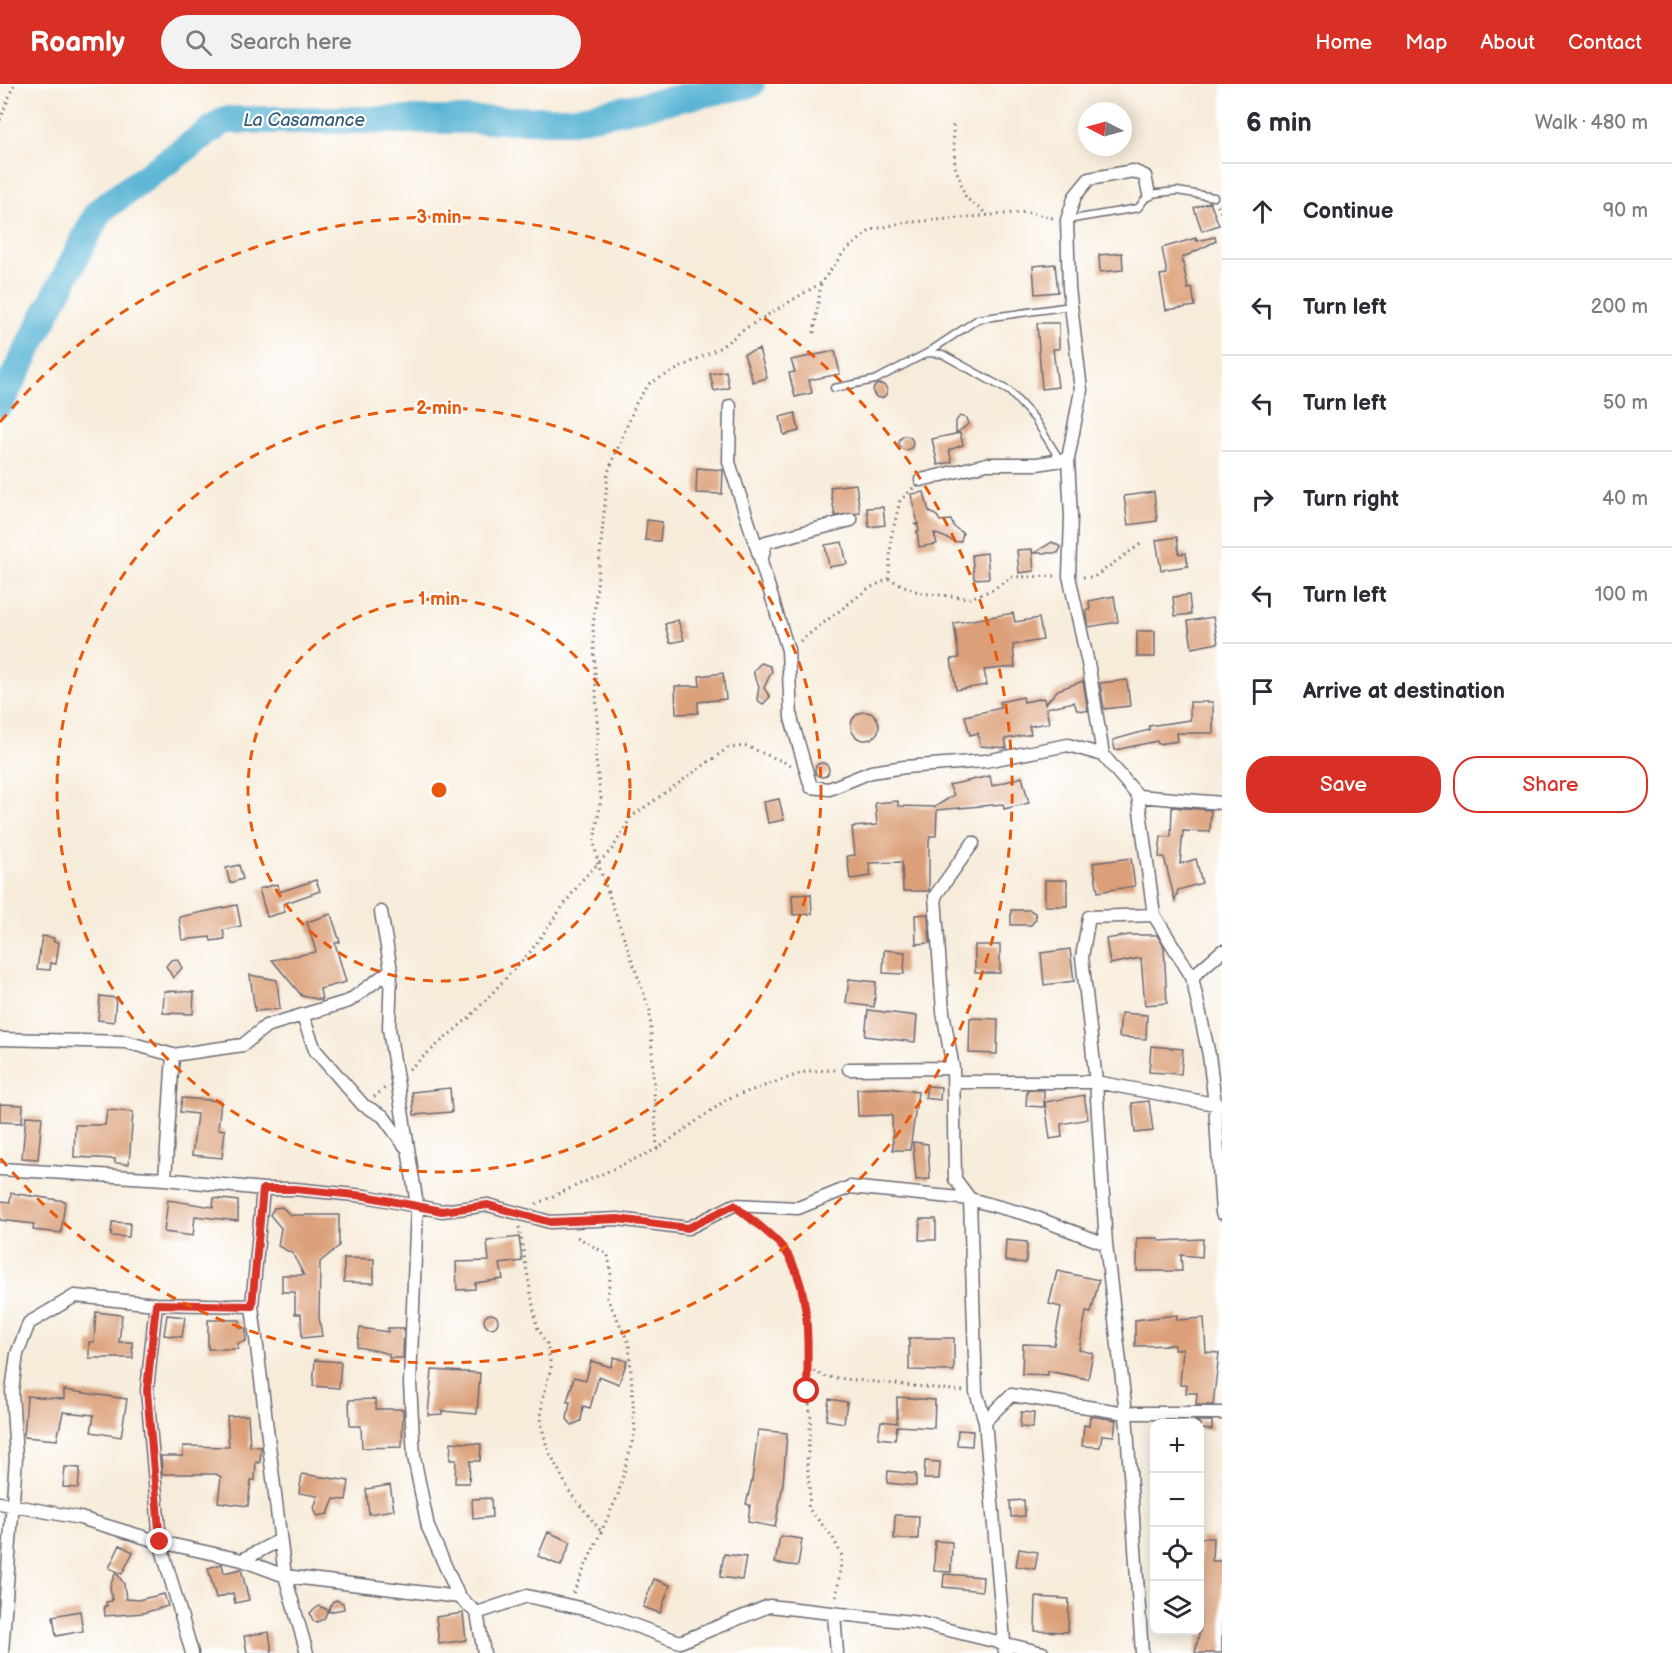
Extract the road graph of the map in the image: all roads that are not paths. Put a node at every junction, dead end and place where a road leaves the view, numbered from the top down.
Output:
1 (1149, 194) junction
2 (1214, 197) dead end
3 (1067, 220) junction
4 (1071, 306) junction
5 (927, 353) junction
6 (834, 388) dead end
7 (730, 406) dead end
8 (1064, 460) junction
9 (921, 480) road end
10 (851, 520) dead end
11 (761, 562) junction
12 (1103, 755) junction
13 (1138, 796) junction
14 (1222, 803) edge
15 (973, 843) dead end
16 (381, 912) dead end
17 (1155, 915) junction
18 (1222, 951) edge
19 (391, 970) junction
20 (1191, 977) junction
21 (303, 1017) junction
22 (0, 1039) edge
23 (173, 1055) junction
24 (953, 1068) junction
25 (849, 1069) road end
26 (1096, 1082) junction
27 (954, 1083) junction
28 (1219, 1105) edge
29 (407, 1150) junction
30 (0, 1169) edge
31 (165, 1179) junction
32 (263, 1189) junction
33 (970, 1199) junction
34 (417, 1205) junction
35 (1222, 1213) edge
36 (1106, 1244) junction
37 (156, 1304) junction
38 (252, 1306) junction
39 (1126, 1413) junction
40 (1222, 1413) edge
41 (985, 1421) junction
42 (6, 1504) edge
43 (280, 1540) junction
44 (160, 1542) junction
45 (242, 1560) junction
46 (285, 1576) junction
47 (459, 1597) junction
48 (477, 1613) junction
49 (834, 1614) junction
50 (1005, 1648) edge
51 (2, 1653) edge
52 (192, 1653) edge
53 (307, 1653) edge
54 (483, 1653) edge
55 (837, 1653) edge
56 (1043, 1653) edge
57 (1142, 1653) edge

1 - 2 lane
1 - 3 lane
1 - 3 street
3 - 4 street
4 - 5 lane
4 - 8 street
5 - 6 lane
5 - 8 lane
7 - 11 street
8 - 9 street
8 - 12 street
10 - 11 street
11 - 12 street
12 - 13 street
13 - 14 street
13 - 17 street
15 - 24 street
16 - 19 street
17 - 20 street
17 - 26 street
18 - 20 street
19 - 21 street
19 - 29 street
20 - 28 street
21 - 23 street
21 - 29 street
22 - 23 street
23 - 31 street
24 - 25 street
24 - 27 street
26 - 27 street
26 - 28 street
26 - 36 street
27 - 33 street
28 - 35 street
29 - 34 street
30 - 31 street
31 - 32 street
32 - 34 street
32 - 38 street
33 - 34 street
33 - 36 street
33 - 41 street
34 - 47 street
36 - 39 street
37 - 38 street
37 - 42 street
37 - 44 street
38 - 43 street
39 - 40 street
39 - 41 street
39 - 57 street
41 - 50 street
42 - 44 street
42 - 51 street
43 - 45 street
43 - 46 street
44 - 45 street
44 - 52 street
45 - 46 street
46 - 47 street
46 - 53 street
47 - 48 street
48 - 49 street
48 - 54 street
49 - 50 street
49 - 55 street
50 - 56 street

